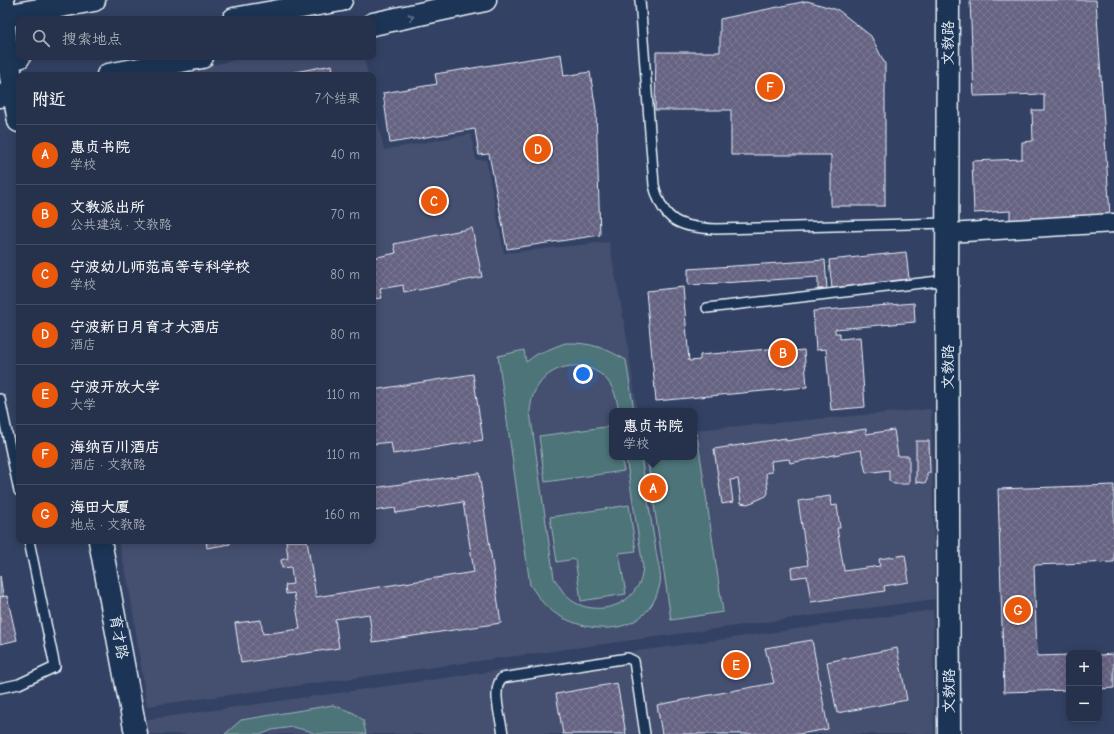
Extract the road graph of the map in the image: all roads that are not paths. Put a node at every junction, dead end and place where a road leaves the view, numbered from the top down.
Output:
1 (94, 0) edge
2 (341, 0) edge
3 (485, 0) edge
4 (640, 0) edge
5 (948, 0) edge
6 (29, 10) edge
7 (2, 11) edge
8 (251, 16) edge
9 (376, 24) edge
10 (186, 60) edge
11 (124, 72) edge
12 (14, 74) edge
13 (16, 93) edge
14 (1114, 223) edge
15 (948, 228) junction
16 (947, 280) junction
17 (707, 308) dead end
18 (0, 399) edge
19 (16, 476) edge
20 (30, 544) edge
21 (101, 544) edge
22 (0, 688) edge
23 (136, 734) edge
24 (503, 734) edge
25 (645, 734) edge
26 (949, 734) edge

1 - 6 street
2 - 8 street
9 -> 3 street
4 - 15 lane
5 - 15 street, 文教路
6 - 7 street
7 - 12 street
10 - 11 street
12 - 13 street
14 - 15 street
15 - 16 street, 文教路
16 - 17 lane
16 - 26 street, 文教路
18 - 19 lane
20 - 22 lane
21 - 23 street, 育才路
24 - 25 lane

